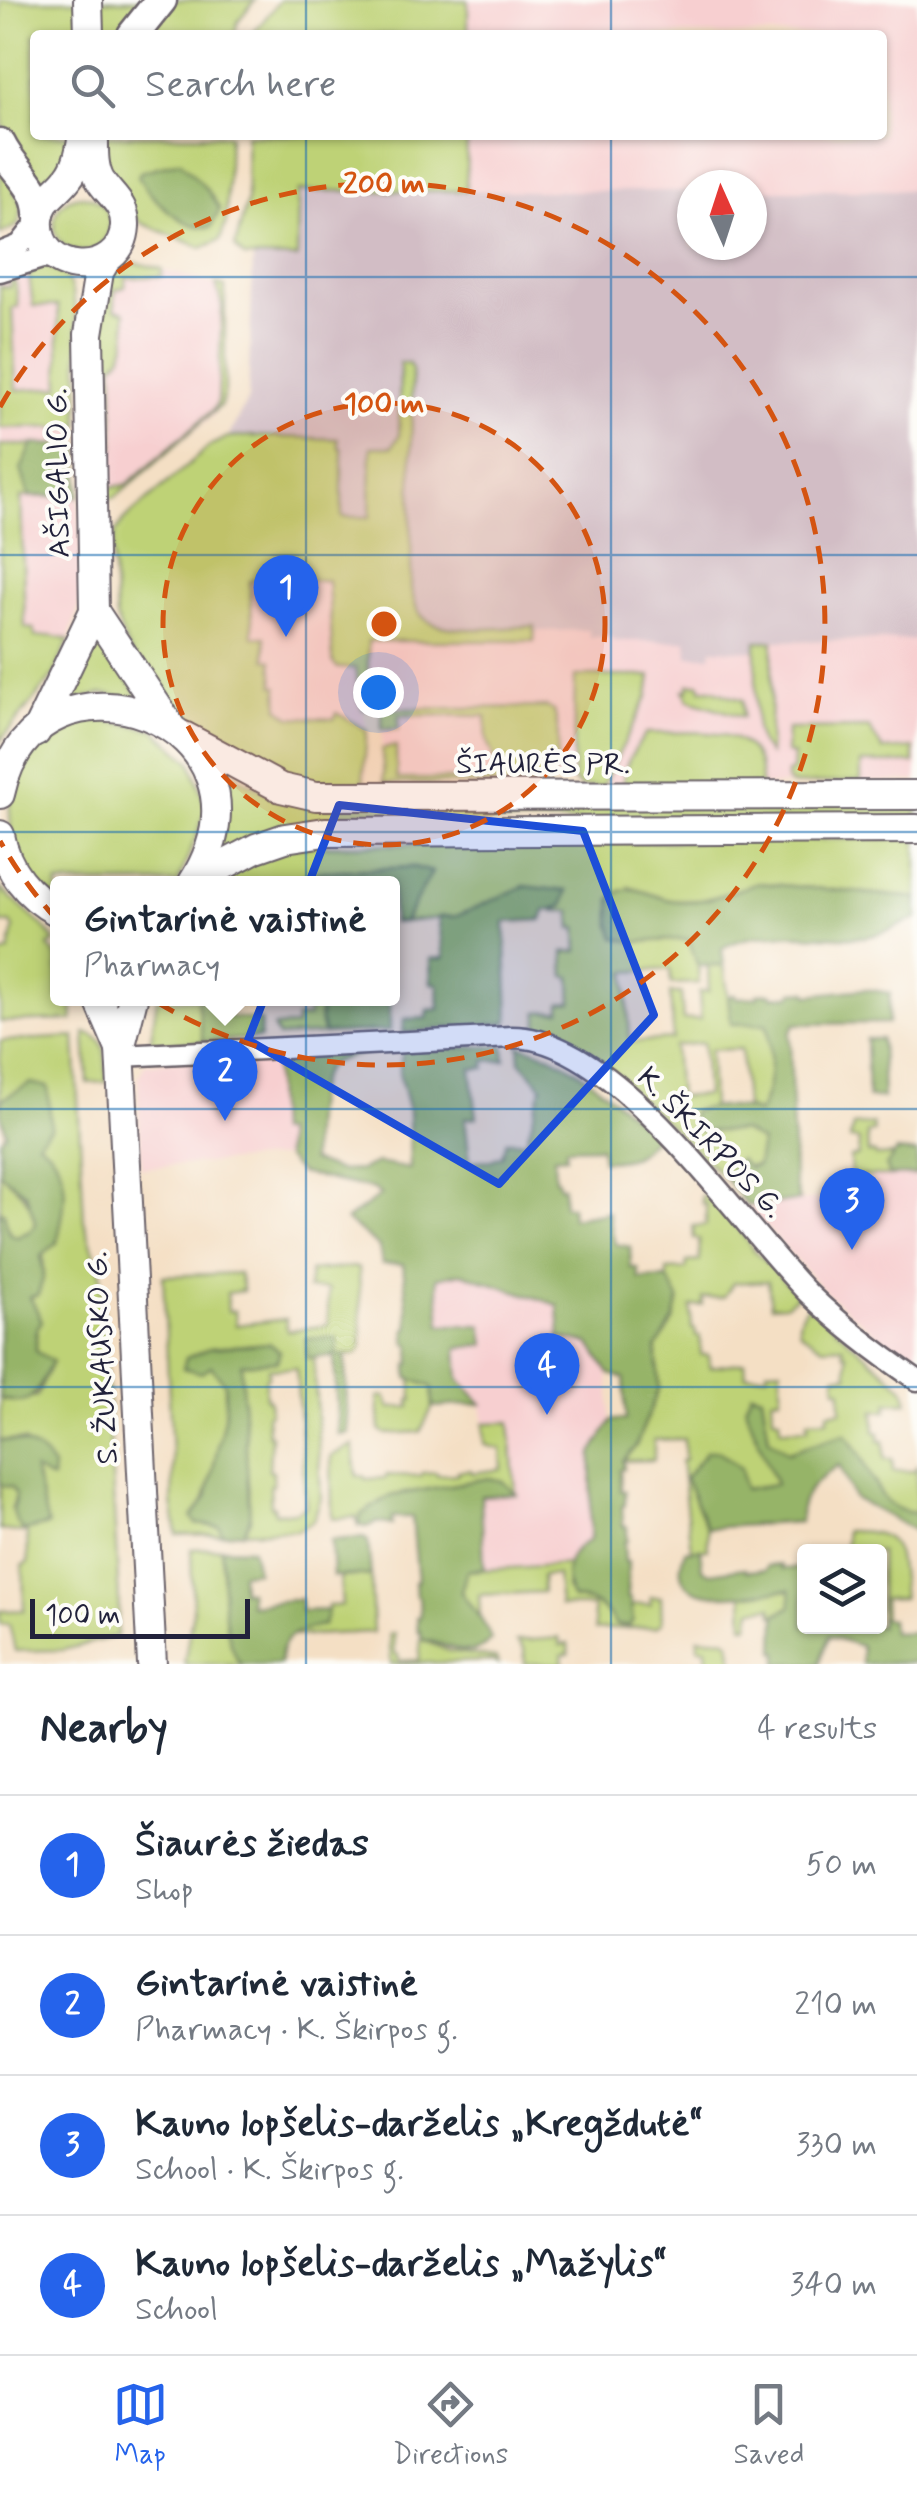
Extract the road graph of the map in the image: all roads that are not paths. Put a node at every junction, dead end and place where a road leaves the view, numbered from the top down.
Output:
1 (88, 0) edge
2 (161, 0) edge
3 (88, 30) edge
4 (136, 30) edge
5 (82, 140) edge
6 (94, 140) edge
7 (0, 144) edge
8 (63, 185) junction
9 (106, 188) junction
10 (39, 218) junction
11 (0, 253) edge
12 (106, 260) junction
13 (60, 262) junction
14 (0, 270) edge
15 (89, 334) junction
16 (94, 611) junction
17 (177, 731) junction
18 (31, 736) junction
19 (0, 756) edge
20 (0, 794) edge
21 (917, 795) edge
22 (917, 829) edge
23 (0, 835) edge
24 (0, 876) edge
25 (196, 876) edge
26 (204, 876) edge
27 (29, 893) junction
28 (50, 907) edge
29 (50, 924) edge
30 (101, 1006) edge
31 (131, 1006) edge
32 (120, 1052) junction
33 (917, 1380) edge
34 (152, 1664) edge

1 - 3 main road
2 - 4 highway
5 - 8 main road
6 - 9 main road
7 - 10 highway
8 - 9 main road
8 - 10 main road
9 - 12 main road
10 - 11 street
10 - 13 main road
12 - 13 main road
12 - 15 main road, AŠIGALIO G.
13 - 14 street
13 - 15 main road, AŠIGALIO G.
15 - 16 main road, AŠIGALIO G.
16 - 17 main road
16 - 18 main road, AŠIGALIO G.
17 - 18 main road, ŠIAURĖS PR.
17 - 21 main road, ŠIAURĖS PR.
17 - 25 main road
18 - 19 main road
18 - 20 main road, AŠIGALIO G.
22 - 26 main road
23 - 27 main road
24 - 27 main road
27 - 28 main road
27 - 29 main road
30 - 32 main road, S. ŽUKAUSKO G.
31 - 32 main road, S. ŽUKAUSKO G.
32 - 33 street, K. ŠKIRPOS G.
32 - 34 main road, S. ŽUKAUSKO G.

